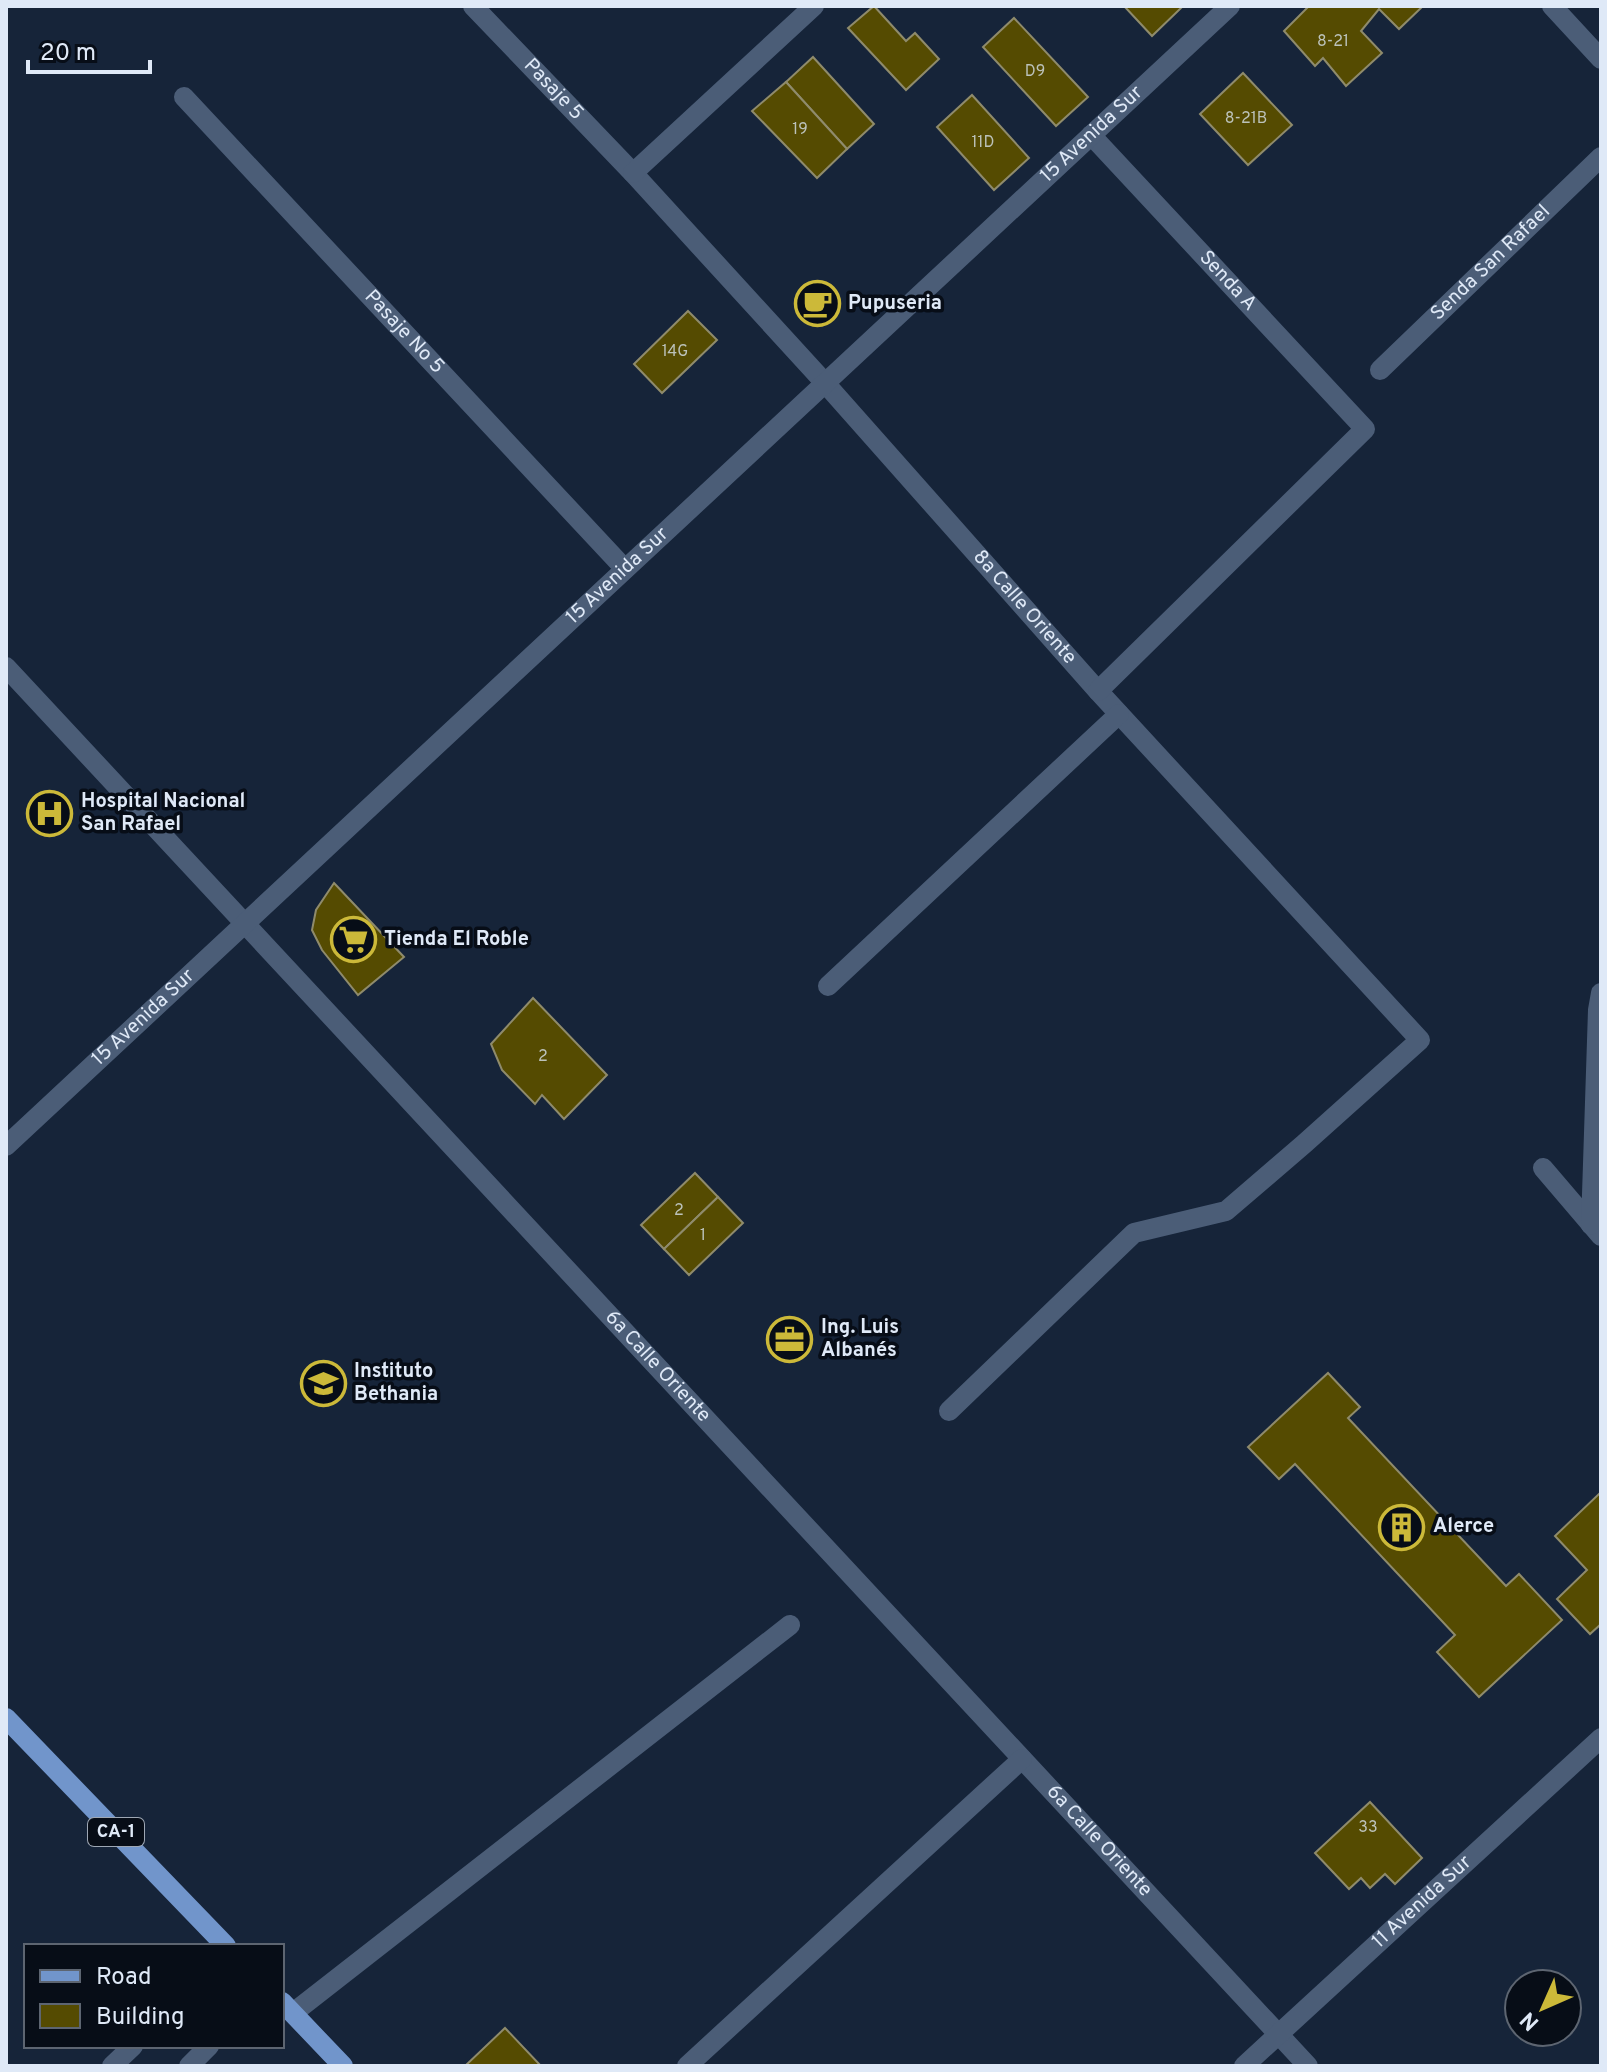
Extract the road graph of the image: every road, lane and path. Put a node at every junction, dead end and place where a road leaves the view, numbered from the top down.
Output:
1 (473, 6) edge
2 (814, 6) edge
3 (1230, 6) edge
4 (1552, 6) edge
5 (1601, 59) edge
6 (184, 97) dead end
7 (1091, 135) junction
8 (1601, 157) edge
9 (633, 173) junction
10 (1380, 370) dead end
11 (825, 383) junction
12 (625, 569) junction
13 (6, 667) edge
14 (1098, 691) junction
15 (1119, 714) junction
16 (245, 923) junction
17 (828, 986) dead end
18 (1601, 993) edge
19 (6, 1146) edge
20 (1543, 1168) dead end
21 (1596, 1231) edge
22 (949, 1411) dead end
23 (790, 1625) dead end
24 (6, 1718) edge
25 (1601, 1738) edge
26 (1022, 1759) junction
27 (224, 1944) edge
28 (288, 2007) edge
29 (1279, 2035) junction
30 (131, 2048) edge
31 (207, 2048) edge
32 (112, 2066) edge
33 (189, 2066) edge
34 (343, 2066) edge
35 (687, 2066) edge
36 (1244, 2066) edge
37 (1308, 2066) edge

1 - 9 street, Pasaje 5
2 - 9 street
3 - 7 street, 15 Avenida Sur
4 - 5 street
6 - 12 street, Pasaje No 5
7 - 11 street, 15 Avenida Sur
7 - 14 street, Senda A
8 - 10 street, Senda San Rafael
9 - 11 street, 8a Calle Oriente
11 - 12 street, 15 Avenida Sur
11 - 14 street, 8a Calle Oriente
12 - 16 street, 15 Avenida Sur
13 - 16 street, 6a Calle Oriente
14 - 15 street, 8a Calle Oriente
15 - 17 street
15 - 22 street, 8a Calle Oriente
16 - 19 street, 15 Avenida Sur
16 - 26 street, 6a Calle Oriente
18 - 21 street
20 - 21 street
23 - 28 street
24 - 27 main road, CA-1
25 - 29 street, 11 Avenida Sur
26 - 29 street, 6a Calle Oriente
26 - 35 street
28 - 34 main road
29 - 36 street, 11 Avenida Sur
29 - 37 street, 6a Calle Oriente
30 - 32 street
31 - 33 street

